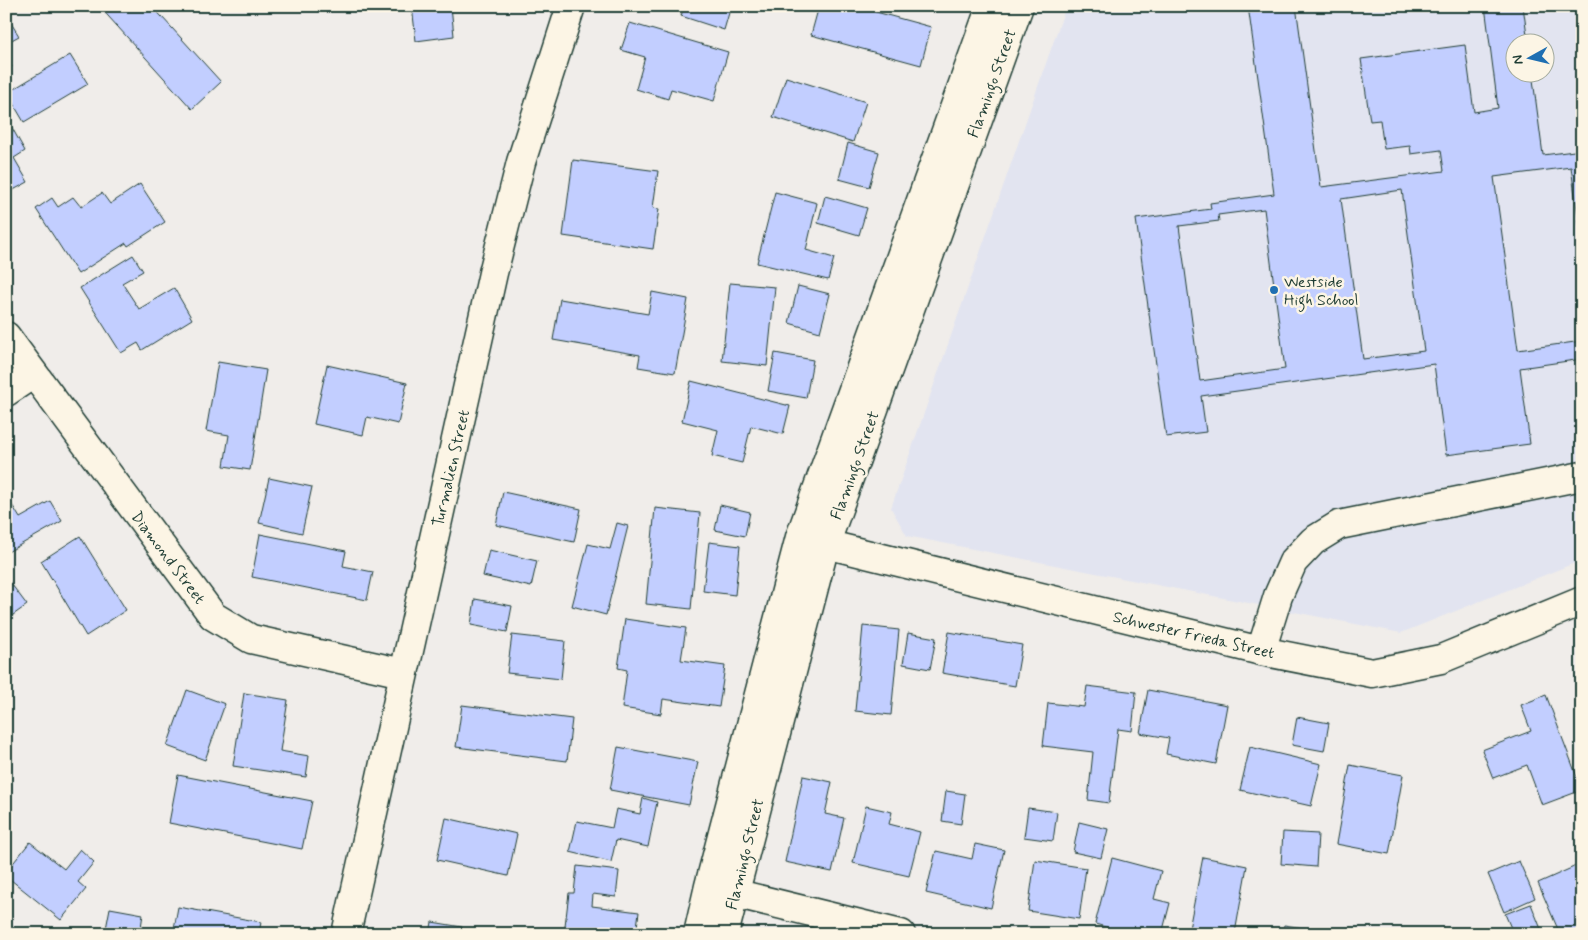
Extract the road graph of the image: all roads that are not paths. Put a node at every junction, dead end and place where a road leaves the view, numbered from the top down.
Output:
1 (572, 6) edge
2 (991, 6) edge
3 (1018, 6) edge
4 (6, 336) edge
5 (33, 374) junction
6 (6, 392) edge
7 (1582, 476) edge
8 (813, 541) junction
9 (1582, 601) edge
10 (1261, 651) junction
11 (403, 673) junction
12 (721, 890) junction
13 (346, 934) edge
14 (698, 934) edge
15 (724, 934) edge
16 (900, 934) edge

1 - 11 street, Turmalien Street
2 - 8 street, Flamingo Street
3 - 8 street, Flamingo Street
4 - 5 street, Diamond Street
5 - 6 street
5 - 11 street, Diamond Street
7 - 10 street
8 - 10 street, Schwester Frieda Street
8 - 12 street, Flamingo Street
9 - 10 street, Schwester Frieda Street
11 - 13 street, Turmalien Street
12 - 14 street, Flamingo Street
12 - 15 street, Flamingo Street
12 - 16 street

